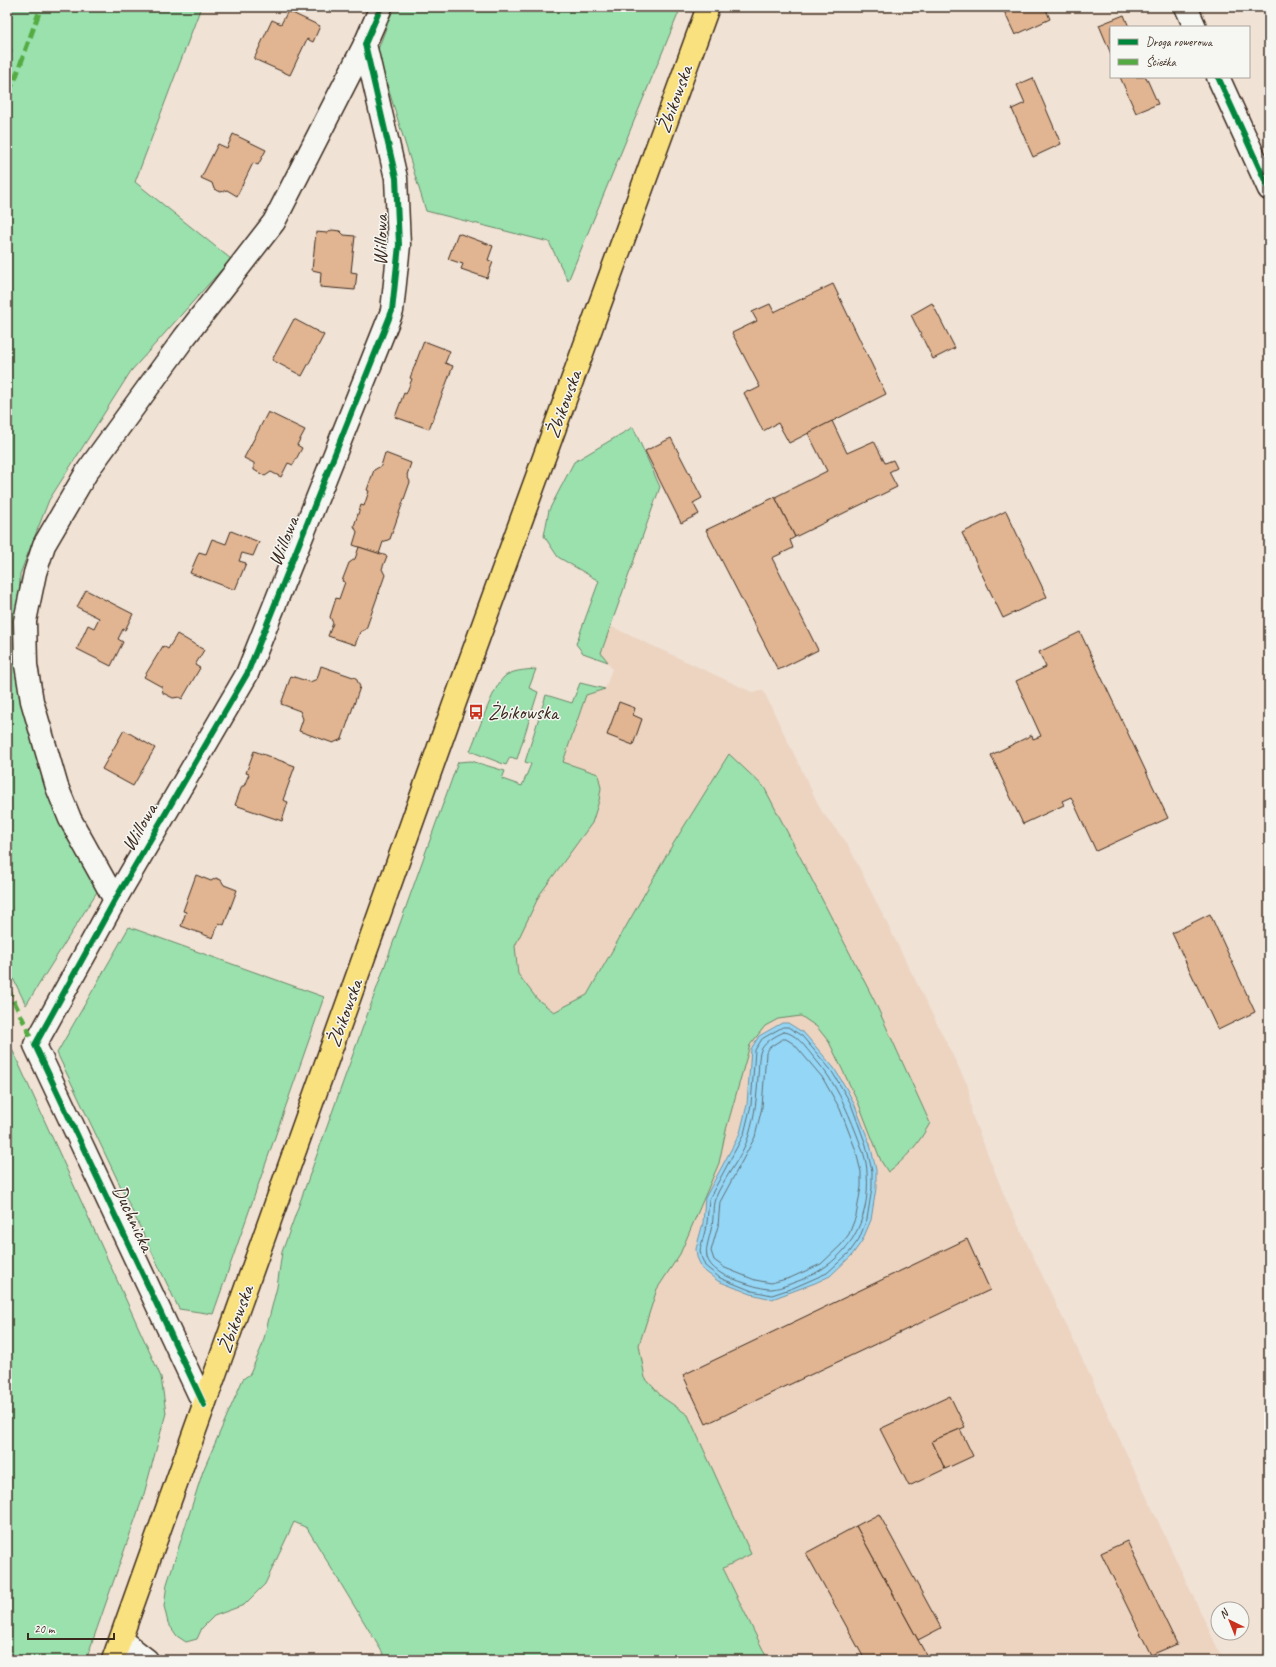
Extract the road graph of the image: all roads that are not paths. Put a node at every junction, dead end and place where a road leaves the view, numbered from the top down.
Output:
1 (381, 7) edge
2 (708, 7) edge
3 (1186, 7) edge
4 (1195, 26) edge
5 (365, 44) junction
6 (1218, 78) edge
7 (1269, 189) edge
8 (115, 900) junction
9 (35, 1045) joint
10 (204, 1405) junction
11 (121, 1640) junction
12 (114, 1660) edge
13 (147, 1660) edge

1 - 5 street
2 - 10 main road, Żbikowska
3 - 4 street
5 - 8 street, Willowa
5 - 8 street
6 - 7 street
8 - 9 street, Willowa
9 - 10 street, Duchnicka
10 - 11 main road, Żbikowska
11 - 12 main road, Żbikowska
11 - 13 street

